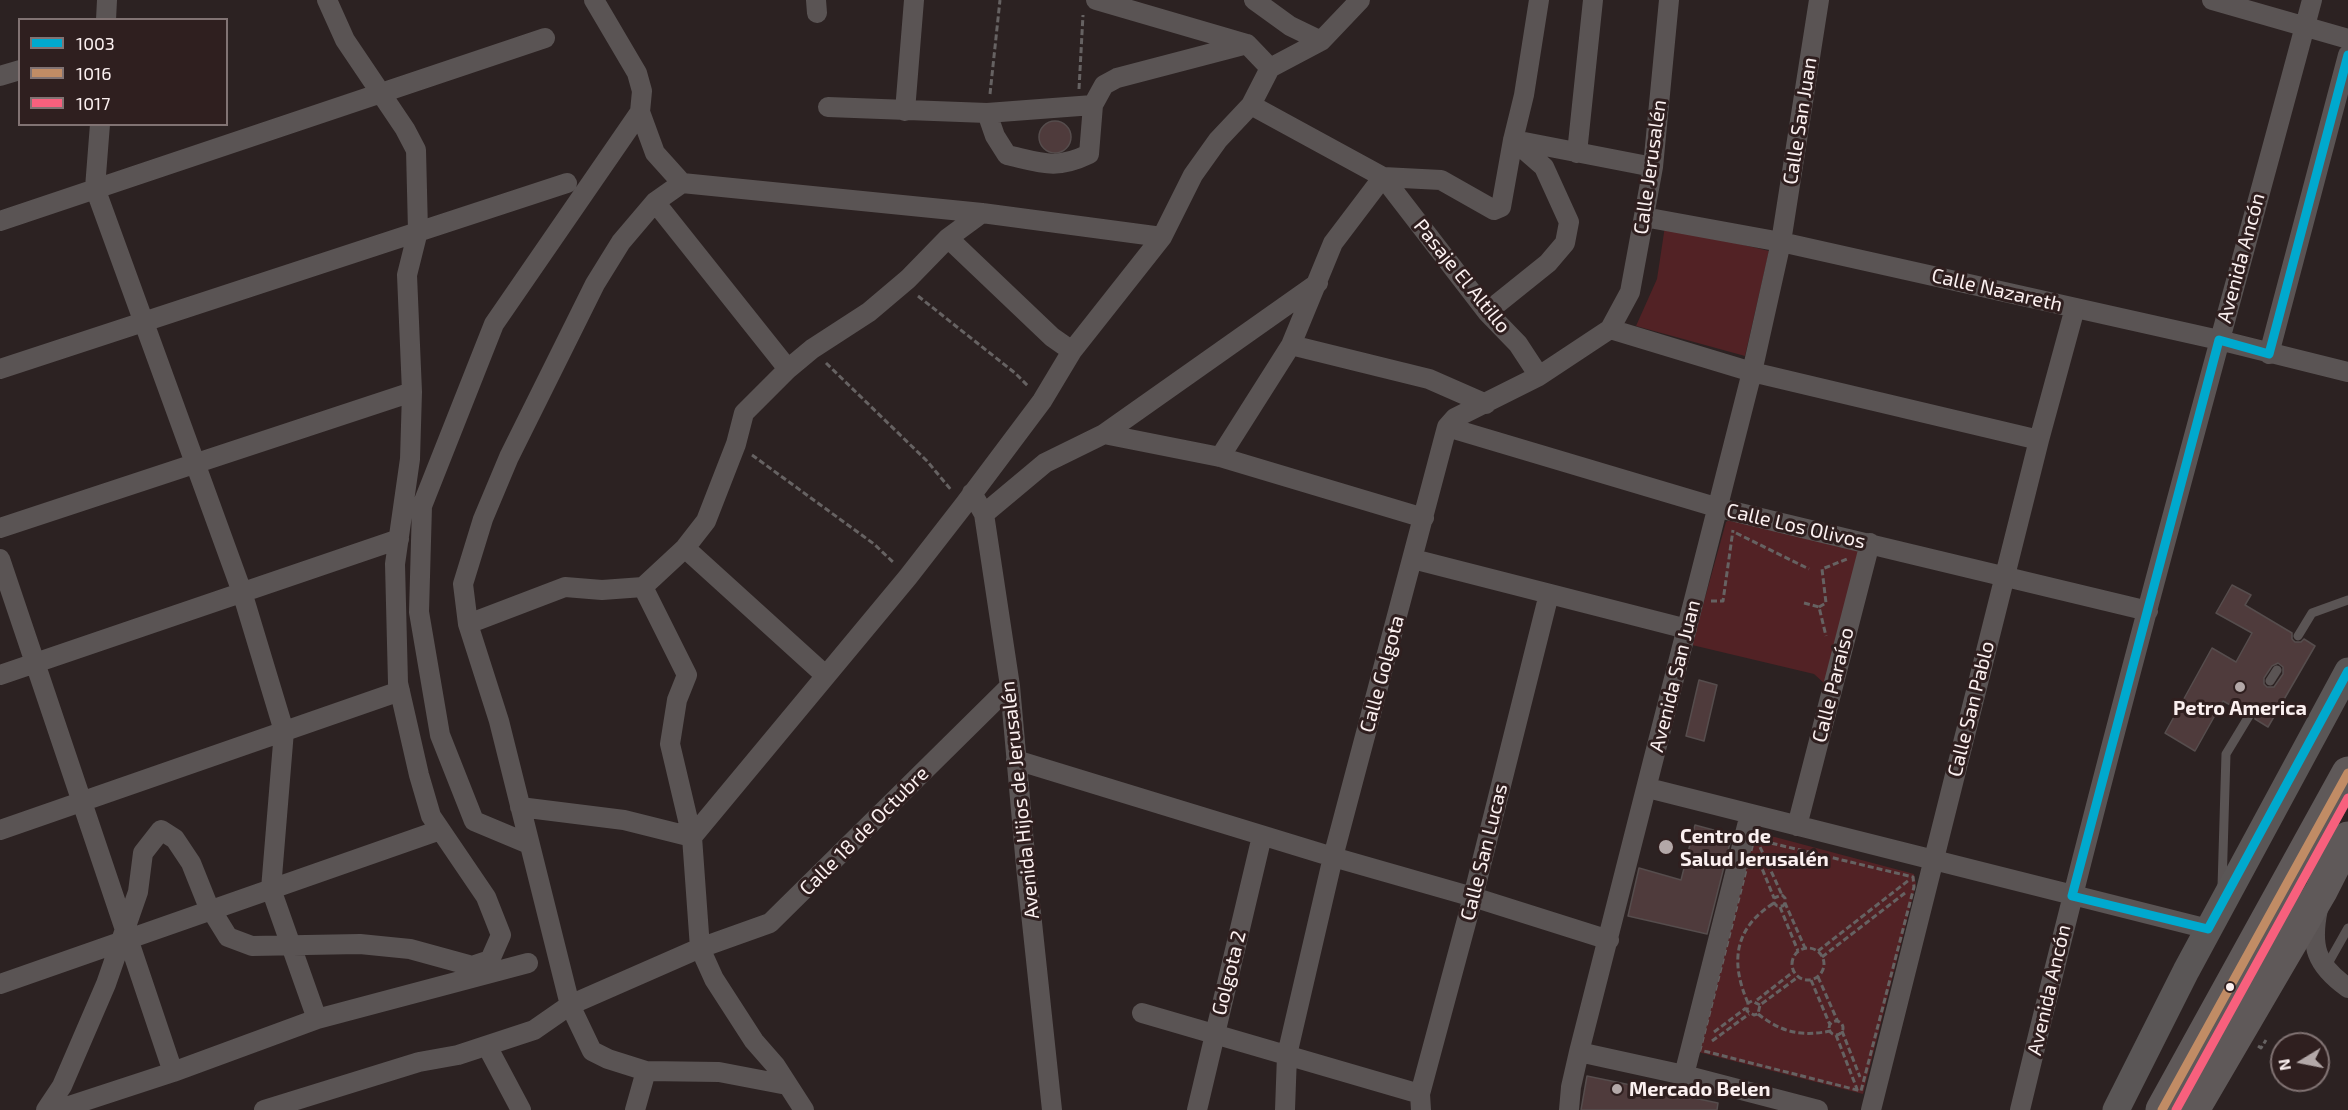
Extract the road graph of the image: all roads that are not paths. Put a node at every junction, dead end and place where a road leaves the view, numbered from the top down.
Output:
1 (107, 0) edge
2 (327, 0) edge
3 (594, 0) edge
4 (914, 0) edge
5 (1254, 0) edge
6 (1360, 0) edge
7 (1539, 0) edge
8 (1593, 0) edge
9 (1670, 0) edge
10 (1819, 0) edge
11 (2212, 0) edge
12 (2312, 0) edge
13 (1090, 4) edge
14 (106, 18) edge
15 (2305, 25) junction
16 (545, 38) dead end
17 (2348, 39) edge
18 (1321, 41) junction
19 (1247, 44) junction
20 (2348, 55) edge
21 (1270, 68) junction
22 (18, 71) edge
23 (0, 76) edge
24 (380, 94) junction
25 (1085, 105) junction
26 (1251, 105) junction
27 (828, 107) dead end
28 (904, 111) junction
29 (640, 112) junction
30 (987, 113) junction
31 (100, 126) edge
32 (1513, 140) junction
33 (1577, 153) junction
34 (1653, 167) junction
35 (1383, 177) junction
36 (567, 183) dead end
37 (682, 183) junction
38 (95, 188) junction
39 (655, 202) junction
40 (982, 213) junction
41 (1644, 217) junction
42 (0, 221) edge
43 (418, 231) junction
44 (1162, 237) junction
45 (948, 238) junction
46 (1781, 242) junction
47 (1318, 283) junction
48 (2075, 308) junction
49 (1487, 312) junction
50 (144, 321) junction
51 (1610, 329) junction
52 (2219, 340) junction
53 (1292, 345) junction
54 (1072, 351) junction
55 (2269, 354) junction
56 (0, 369) edge
57 (788, 369) junction
58 (1752, 372) junction
59 (2348, 372) edge
60 (1539, 376) junction
61 (412, 392) junction
62 (1486, 404) junction
63 (1447, 427) junction
64 (1104, 434) junction
65 (2039, 440) junction
66 (1220, 457) junction
67 (195, 464) junction
68 (968, 500) junction
69 (984, 514) junction
70 (1424, 518) junction
71 (1723, 523) junction
72 (0, 528) edge
73 (399, 539) junction
74 (685, 548) junction
75 (1868, 551) junction
76 (0, 559) edge
77 (1413, 559) junction
78 (2004, 577) junction
79 (643, 587) junction
80 (242, 592) junction
81 (1549, 594) junction
82 (2348, 600) edge
83 (2148, 611) junction
84 (468, 624) junction
85 (1687, 629) junction
86 (2298, 636) dead end
87 (35, 663) junction
88 (2277, 670) dead end
89 (2348, 671) edge
90 (0, 675) edge
91 (825, 675) junction
92 (2270, 681) dead end
93 (1010, 686) junction
94 (400, 692) junction
95 (2249, 716) dead end
96 (284, 731) junction
97 (1016, 760) junction
98 (2348, 772) edge
99 (1648, 788) junction
100 (82, 801) junction
101 (520, 807) junction
102 (1750, 814) junction
103 (1797, 826) junction
104 (0, 830) edge
105 (440, 830) junction
106 (1262, 836) junction
107 (692, 837) junction
108 (2348, 837) edge
109 (529, 844) junction
110 (1333, 857) junction
111 (1933, 861) junction
112 (271, 889) junction
113 (2321, 891) junction
114 (2072, 896) junction
115 (1473, 897) junction
116 (2222, 903) junction
117 (212, 910) junction
118 (2348, 928) edge
119 (2208, 929) junction
120 (125, 937) junction
121 (1609, 940) junction
122 (291, 945) junction
123 (700, 948) junction
124 (528, 963) dead end
125 (2325, 969) junction
126 (0, 984) edge
127 (2348, 988) edge
128 (570, 1005) junction
129 (1142, 1014) dead end
130 (317, 1019) junction
131 (1214, 1035) junction
132 (487, 1046) junction
133 (1579, 1052) junction
134 (1287, 1055) junction
135 (646, 1071) junction
136 (173, 1072) junction
137 (1684, 1075) junction
138 (787, 1085) junction
139 (1420, 1102) edge
140 (46, 1110) edge
141 (57, 1110) edge
142 (264, 1110) edge
143 (521, 1110) edge
144 (635, 1110) edge
145 (804, 1110) edge
146 (1052, 1110) edge
147 (1197, 1110) edge
148 (1285, 1110) edge
149 (1569, 1110) edge
150 (1818, 1110) edge
151 (1871, 1110) edge
152 (2020, 1110) edge
153 (2116, 1110) edge
154 (2162, 1110) edge
155 (2193, 1110) edge

1 - 14 street
2 - 24 street
3 - 29 street
4 - 28 street
5 - 18 street
6 - 18 street
7 - 32 street
8 - 33 street
9 - 34 street, Calle Jerusalén
10 - 46 street, Calle San Juan
11 - 15 street
12 - 15 street, Avenida Ancón
13 - 19 street
15 - 17 street
15 - 52 street, Avenida Ancón
16 - 24 street
18 - 21 street
19 - 21 street
19 - 25 street
20 - 55 street
21 - 26 street
22 - 23 street
24 - 38 street
24 - 43 street
25 - 30 street
25 - 30 street
26 - 35 street
26 - 44 street
27 - 28 street
28 - 30 street
29 - 37 street
29 - 109 street
31 - 38 street
32 - 33 street
32 - 35 street
32 - 49 street
33 - 34 street
34 - 41 street, Calle Jerusalén
35 - 47 street
35 - 49 street, Pasaje El Altillo
36 - 43 street
37 - 39 street
37 - 40 street
38 - 42 street
38 - 50 street
39 - 57 street
39 - 84 street
40 - 44 street
40 - 45 street
41 - 46 street, Calle Nazareth
41 - 51 street, Calle Jerusalén
43 - 50 street
43 - 61 street
44 - 54 street
45 - 54 street
45 - 57 street
46 - 48 street, Calle Nazareth
46 - 58 street, Avenida San Juan
47 - 53 street
47 - 64 street
48 - 52 street, Calle Nazareth
48 - 65 street, Calle San Pablo
49 - 60 street, Pasaje El Altillo
50 - 56 street
50 - 67 street
51 - 58 street
51 - 60 street
52 - 55 street, Calle Nazareth
52 - 83 street, Avenida Ancón
53 - 62 street
53 - 66 street
54 - 68 street
55 - 59 street, Calle Nazareth
57 - 74 street
58 - 65 street
58 - 71 street, Avenida San Juan
60 - 62 street
61 - 67 street
61 - 73 street
62 - 63 street
63 - 70 street, Calle Golgota
63 - 71 street, Calle Los Olivos
64 - 66 street
64 - 69 street
65 - 78 street, Calle San Pablo
66 - 70 street
67 - 72 street
67 - 80 street
68 - 69 street, Avenida Hijos de Jerusalén
68 - 91 street
69 - 93 street, Avenida Hijos de Jerusalén
70 - 77 street, Calle Golgota
71 - 75 street, Calle Los Olivos
71 - 85 street, Avenida San Juan
73 - 80 street
73 - 94 street
74 - 79 street
74 - 91 street
75 - 78 street, Calle Los Olivos
75 - 103 street, Calle Paraíso
76 - 87 street
77 - 81 street
77 - 110 street, Calle Golgota
78 - 83 street, Calle Los Olivos
78 - 111 street, Calle San Pablo
79 - 84 street
79 - 107 street
80 - 87 street
80 - 96 street
81 - 85 street
81 - 115 street, Calle San Lucas
82 - 86 lane
83 - 114 street, Avenida Ancón
84 - 101 street
85 - 99 street, Avenida San Juan
87 - 90 street
87 - 100 street
88 - 92 lane
89 - 116 main road
91 - 107 street
93 - 97 street, Avenida Hijos de Jerusalén
93 - 123 street, Calle 18 de Octubre
94 - 96 street
94 - 105 street
95 - 116 lane
96 - 100 street
96 - 112 street
97 - 106 street
97 - 146 street, Avenida Hijos de Jerusalén
98 - 154 highway
99 - 102 street
99 - 121 street, Avenida San Juan
100 - 104 street
100 - 120 street
101 - 107 street
101 - 109 street
102 - 103 street
102 - 137 street
103 - 111 street
105 - 112 street
105 - 122 street
106 - 110 street
106 - 131 street, Golgota 2
107 - 123 street
108 - 113 highway
109 - 128 street
110 - 115 street
110 - 134 street, Calle Golgota
111 - 114 street
111 - 151 street, Calle San Pablo
112 - 117 street
112 - 122 street
113 - 125 street
113 - 155 highway
114 - 119 street
114 - 152 street, Avenida Ancón
115 - 121 street
115 - 139 street, Calle San Lucas
116 - 119 main road
117 - 120 street
117 - 120 street
117 - 122 street
118 - 125 lane
119 - 153 main road
120 - 126 street
120 - 136 street
120 - 140 street
121 - 133 street, Avenida San Juan
122 - 130 street
123 - 128 street, Calle 18 de Octubre
123 - 138 street
124 - 130 street
125 - 127 street
128 - 132 street, Calle 18 de Octubre
128 - 135 street
129 - 131 street
130 - 136 street
131 - 134 street
131 - 147 street, Golgota 2
132 - 142 street, Calle 18 de Octubre
132 - 143 street
133 - 137 street
133 - 149 street, Avenida San Juan
134 - 139 street
134 - 148 street, Calle Golgota
135 - 138 street
135 - 144 street
136 - 141 street
137 - 150 street
138 - 145 street

